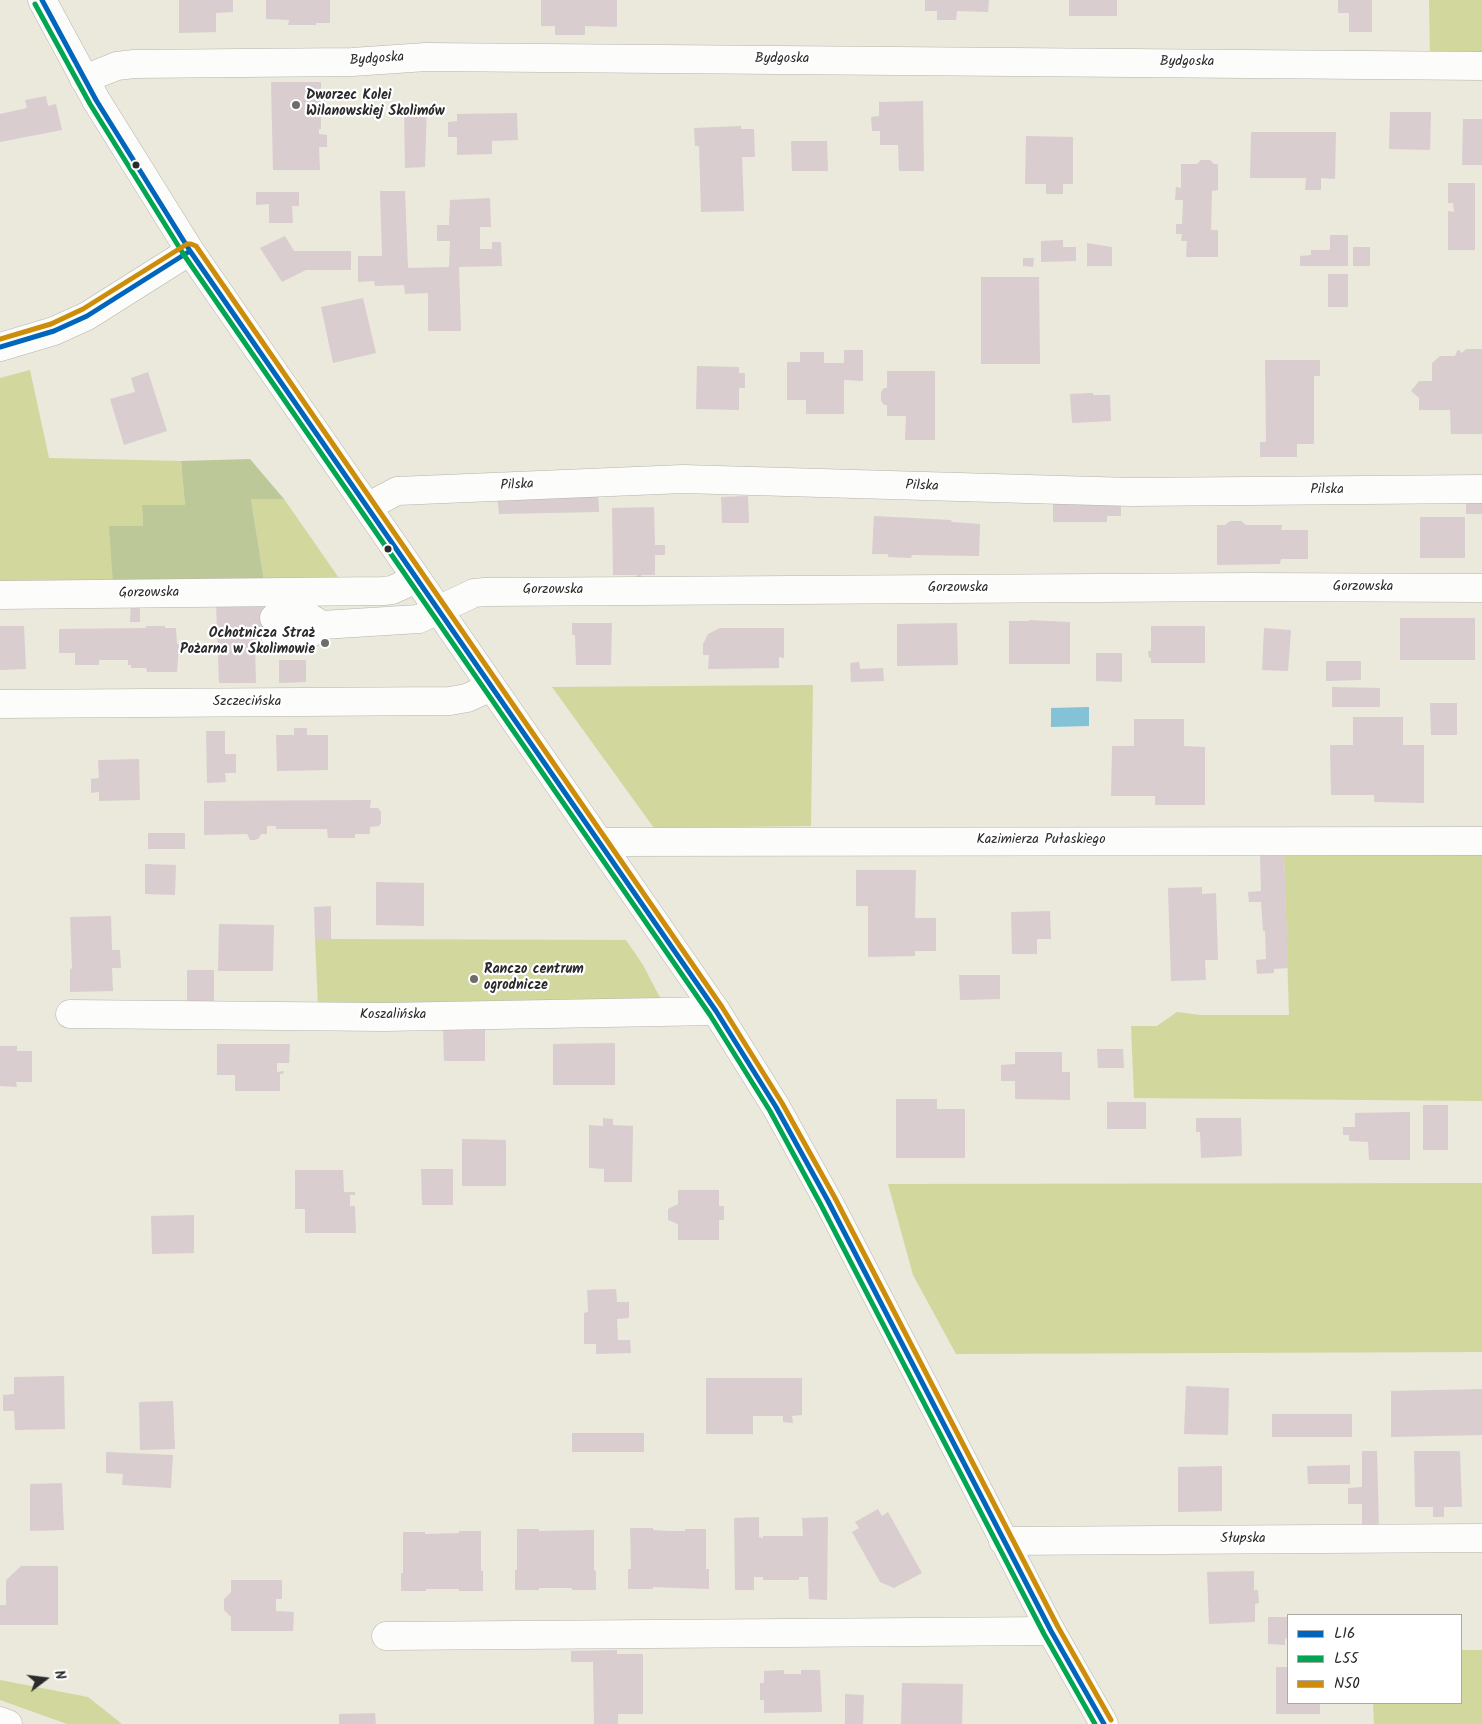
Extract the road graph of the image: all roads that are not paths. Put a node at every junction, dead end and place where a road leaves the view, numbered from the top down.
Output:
1 (42, 0) edge
2 (1482, 66) edge
3 (84, 79) junction
4 (190, 251) junction
5 (0, 348) edge
6 (1482, 489) edge
7 (366, 507) junction
8 (416, 579) junction
9 (1482, 588) edge
10 (0, 595) edge
11 (438, 610) junction
12 (274, 627) dead end
13 (491, 687) junction
14 (0, 704) edge
15 (1482, 841) edge
16 (600, 842) junction
17 (716, 1011) junction
18 (70, 1014) dead end
19 (1482, 1538) edge
20 (1003, 1541) junction
21 (1051, 1631) junction
22 (386, 1636) dead end
23 (0, 1721) edge
24 (8, 1724) edge
25 (1104, 1724) edge

1 - 3 street
2 - 3 street, Bydgoska
3 - 4 street
4 - 5 street
4 - 7 street
6 - 7 street, Pilska
7 - 8 street
8 - 10 street, Gorzowska
8 - 11 street
9 - 11 street, Gorzowska
11 - 12 street, Gorzowska
11 - 13 street
13 - 14 street, Szczecińska
13 - 16 street
15 - 16 street, Kazimierza Pułaskiego
16 - 17 street
17 - 18 street, Koszalińska
17 - 20 street
19 - 20 street, Słupska
20 - 21 street
21 - 22 street
21 - 25 street
23 - 24 street

